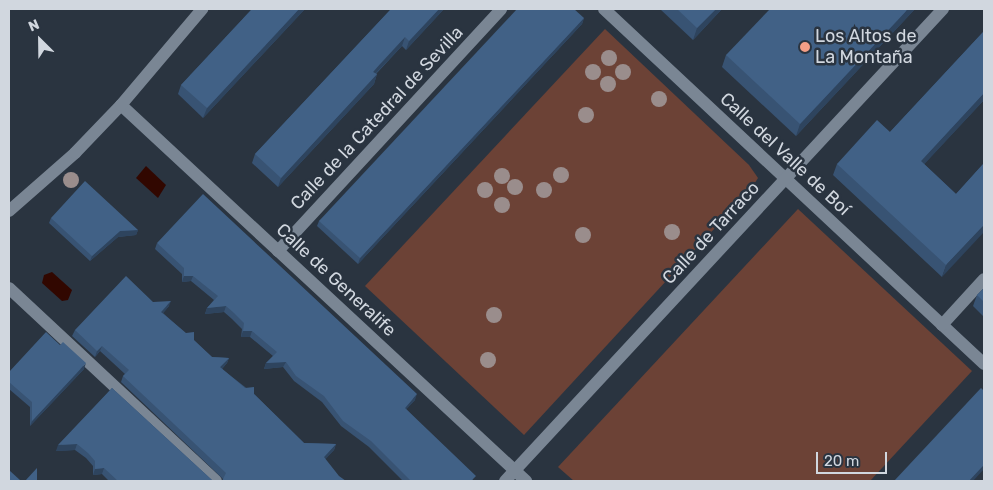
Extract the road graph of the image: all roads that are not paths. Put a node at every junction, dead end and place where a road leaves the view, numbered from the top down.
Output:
1 (202, 9) edge
2 (501, 9) edge
3 (604, 9) edge
4 (944, 9) edge
5 (121, 105) junction
6 (786, 179) junction
7 (9, 211) edge
8 (278, 251) junction
9 (984, 279) edge
10 (9, 288) edge
11 (942, 325) junction
12 (984, 364) edge
13 (515, 471) junction
14 (216, 481) edge
15 (505, 481) edge
16 (526, 481) edge

1 - 5 street
2 - 8 street, Calle de la Catedral de Sevilla
3 - 6 street, Calle del Valle de Boí
4 - 6 street, Calle de Tarraco
5 - 7 street
5 - 8 street, Calle de Generalife
6 - 11 street, Calle del Valle de Boí
6 - 13 street, Calle de Tarraco
8 - 13 street, Calle de Generalife
9 - 11 street
10 - 14 street
11 - 12 street, Calle del Valle de Boí
13 - 15 street, Calle de Tarraco
13 - 16 street, Calle de Generalife

